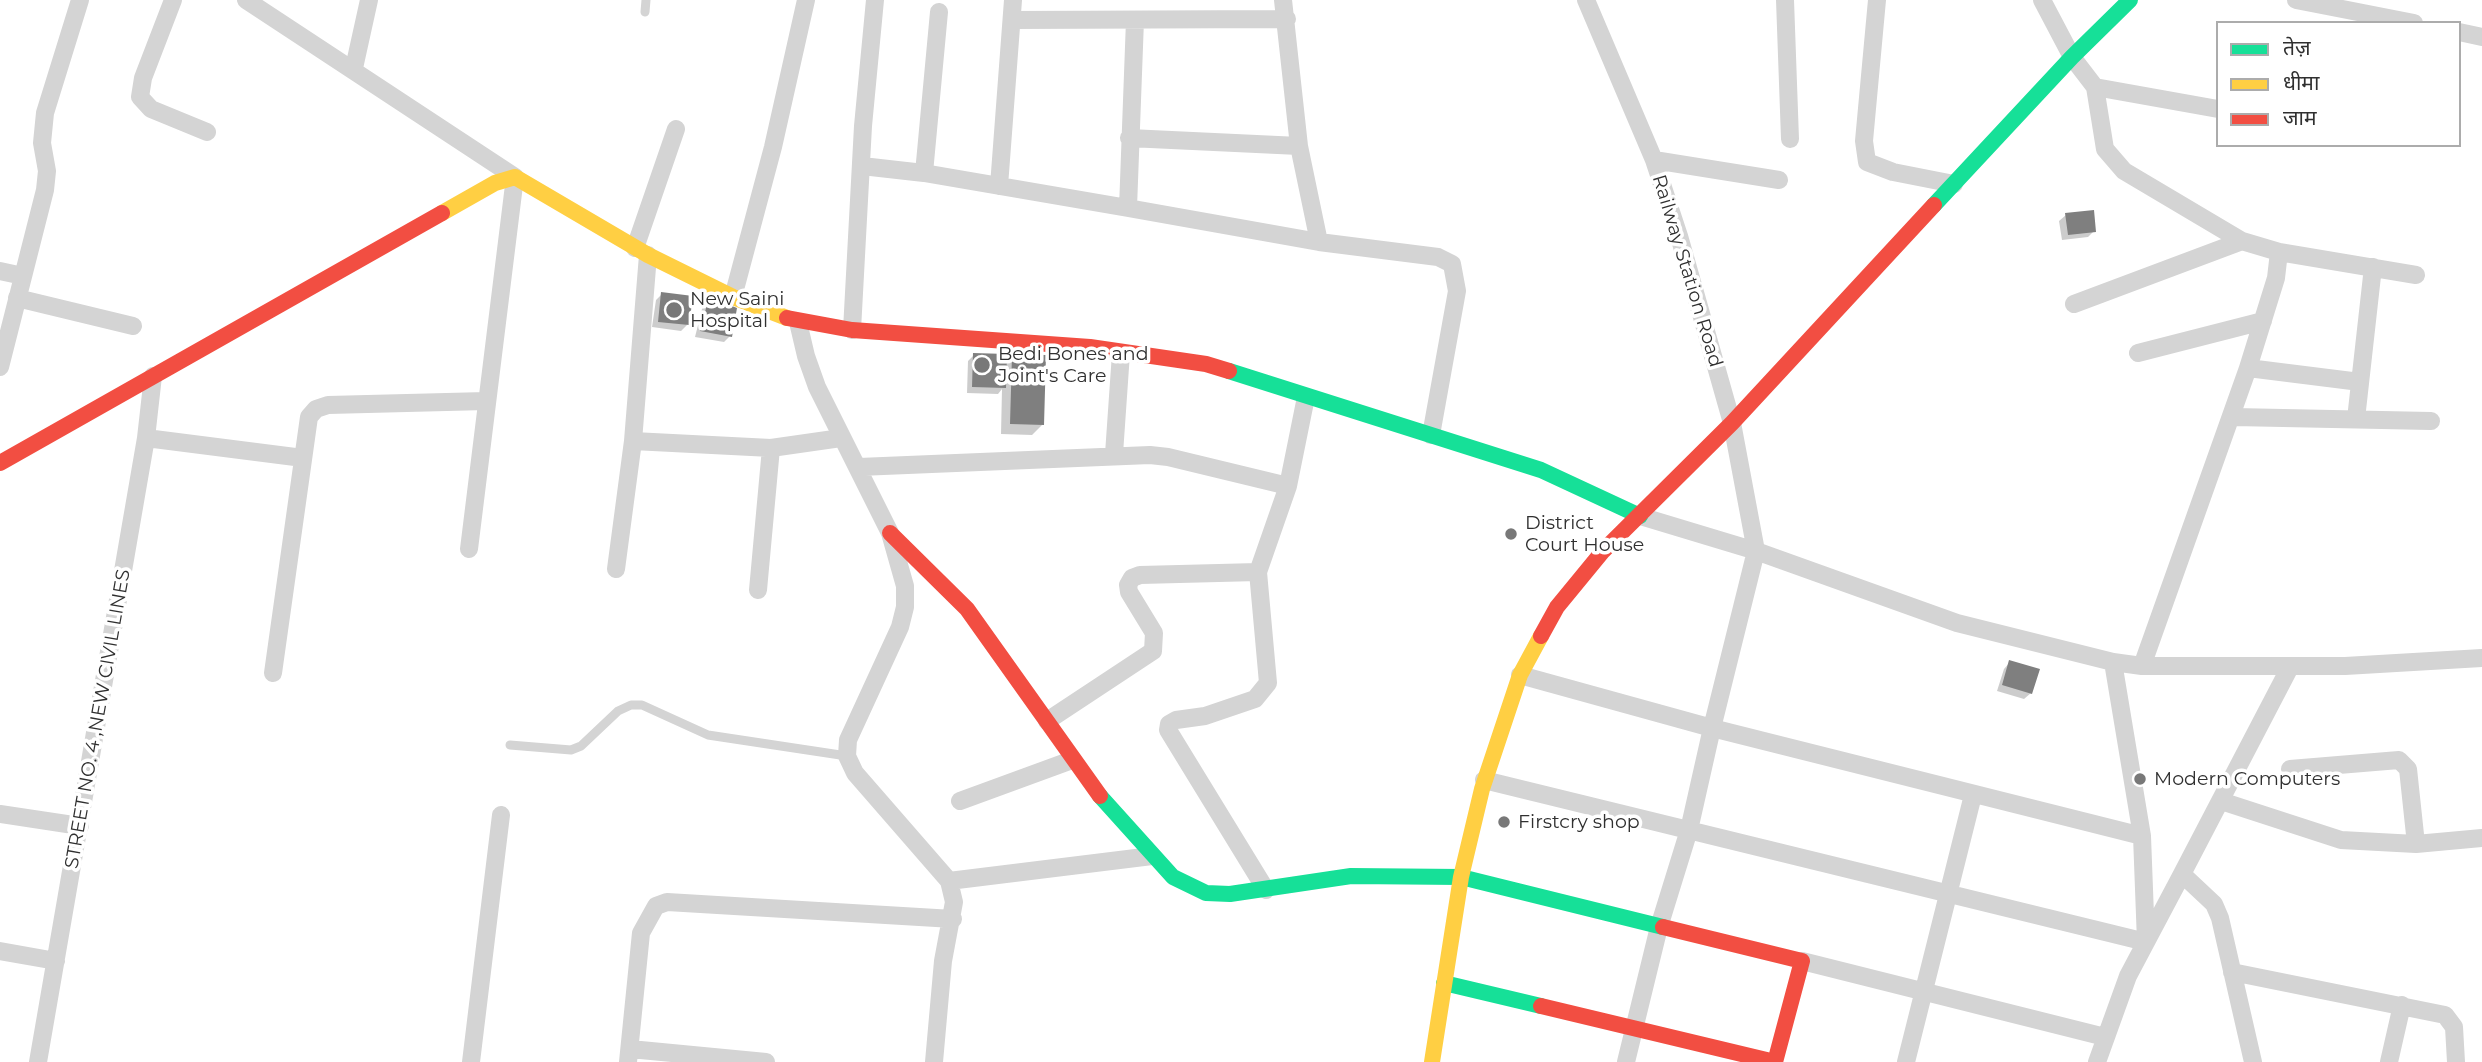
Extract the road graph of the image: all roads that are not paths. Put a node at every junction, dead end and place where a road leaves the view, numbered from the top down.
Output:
1 (80, 0) edge
2 (173, 0) edge
3 (246, 0) edge
4 (369, 0) edge
5 (646, 0) edge
6 (806, 0) edge
7 (875, 0) edge
8 (1013, 0) edge
9 (1283, 0) edge
10 (1586, 0) edge
11 (1785, 0) edge
12 (1877, 0) edge
13 (2042, 0) edge
14 (2130, 0) edge
15 (2295, 0) edge
16 (645, 12) dead end
17 (939, 12) dead end
18 (1287, 19) junction
19 (1012, 20) junction
20 (1135, 20) junction
21 (2404, 21) edge
22 (2461, 32) edge
23 (2482, 37) edge
24 (2072, 57) junction
25 (354, 68) junction
26 (2095, 87) junction
27 (2216, 108) edge
28 (676, 129) dead end
29 (207, 132) dead end
30 (1129, 138) junction
31 (1790, 139) dead end
32 (1299, 146) junction
33 (1654, 160) junction
34 (862, 166) junction
35 (924, 173) junction
36 (515, 177) junction
37 (1779, 180) dead end
38 (1954, 184) junction
39 (999, 186) junction
40 (1128, 208) junction
41 (2242, 241) junction
42 (1319, 242) junction
43 (641, 251) junction
44 (2279, 252) junction
45 (2372, 267) junction
46 (0, 271) edge
47 (2416, 275) dead end
48 (23, 276) junction
49 (733, 297) junction
50 (17, 298) junction
51 (2074, 304) dead end
52 (2263, 321) junction
53 (798, 322) junction
54 (133, 326) dead end
55 (852, 330) junction
56 (1121, 353) junction
57 (2138, 353) dead end
58 (0, 367) edge
59 (2248, 368) junction
60 (153, 376) junction
61 (2360, 382) junction
62 (1306, 397) junction
63 (486, 401) junction
64 (2234, 417) junction
65 (2356, 419) junction
66 (2431, 421) dead end
67 (1732, 422) junction
68 (1431, 435) junction
69 (146, 438) junction
70 (841, 438) junction
71 (633, 441) junction
72 (771, 448) junction
73 (1114, 454) junction
74 (303, 458) junction
75 (0, 463) edge
76 (859, 467) junction
77 (1288, 486) junction
78 (1640, 516) junction
79 (890, 533) junction
80 (469, 549) dead end
81 (1756, 551) junction
82 (616, 569) dead end
83 (1258, 572) junction
84 (758, 590) dead end
85 (2482, 657) edge
86 (2113, 662) junction
87 (2143, 666) junction
88 (2290, 667) junction
89 (273, 673) dead end
90 (1520, 675) junction
91 (1047, 721) junction
92 (1712, 728) junction
93 (510, 745) dead end
94 (847, 756) junction
95 (1072, 760) junction
96 (2290, 769) dead end
97 (1485, 780) junction
98 (1973, 795) junction
99 (960, 801) dead end
100 (2221, 801) junction
101 (0, 814) edge
102 (501, 815) dead end
103 (80, 826) junction
104 (1689, 830) junction
105 (2142, 836) junction
106 (2482, 838) edge
107 (2416, 844) junction
108 (1152, 856) junction
109 (2182, 874) junction
110 (1461, 877) junction
111 (948, 881) junction
112 (1266, 890) junction
113 (1948, 894) junction
114 (953, 919) junction
115 (1659, 927) junction
116 (2146, 942) junction
117 (0, 951) edge
118 (56, 961) junction
119 (1802, 961) junction
120 (2232, 972) junction
121 (1444, 983) junction
122 (1923, 992) junction
123 (2402, 1005) junction
124 (1633, 1026) junction
125 (2105, 1037) junction
126 (629, 1056) edge
127 (38, 1062) edge
128 (471, 1062) edge
129 (766, 1062) edge
130 (934, 1062) edge
131 (1432, 1062) edge
132 (1626, 1062) edge
133 (1775, 1062) edge
134 (1906, 1062) edge
135 (2097, 1062) edge
136 (2253, 1062) edge
137 (2389, 1062) edge
138 (2456, 1062) edge

1 - 48 street
2 - 29 street
3 - 25 street
4 - 25 street
5 - 16 lane
6 - 49 street
7 - 34 street
8 - 19 street
9 - 18 street
10 - 33 street, Railway Station Road
11 - 31 street
12 - 38 street
13 - 24 street
14 - 24 main road
15 - 21 street
17 - 35 street
18 - 20 street
18 - 32 street
19 - 20 street
19 - 39 street
20 - 30 street
22 - 23 street
24 - 26 street
24 - 38 main road
25 - 36 street
26 - 27 street
26 - 41 street
28 - 43 street
30 - 32 street
30 - 40 street
32 - 42 street
33 - 37 street
33 - 67 street, Railway Station Road
34 - 35 street
34 - 55 street
35 - 39 street
36 - 43 main road
36 - 60 main road
36 - 63 street
38 - 67 main road
39 - 40 street
40 - 42 street
41 - 44 street
41 - 51 street
42 - 68 street
43 - 49 main road
43 - 71 street
44 - 45 street
44 - 52 street
45 - 47 street
45 - 61 street
46 - 48 street
48 - 50 street
49 - 53 main road
50 - 54 street
50 - 58 street
52 - 57 street
52 - 59 street
53 - 55 main road
53 - 70 street
55 - 56 main road
56 - 62 main road
56 - 73 street
59 - 61 street
59 - 64 street
60 - 69 street, STREET NO. 4 ,NEW CIVIL LINES
60 - 75 main road
61 - 65 street
62 - 68 main road
62 - 77 street
63 - 74 street
63 - 80 street
64 - 65 street
64 - 87 street
65 - 66 street
67 - 78 main road
67 - 81 street, Railway Station Road
68 - 78 main road
69 - 74 street
69 - 103 street, STREET NO. 4 ,NEW CIVIL LINES
70 - 72 street
70 - 76 street
71 - 72 street
71 - 82 street
72 - 84 street
73 - 76 street
73 - 77 street
74 - 89 street
76 - 79 street
77 - 83 street
78 - 81 street
78 - 90 main road
79 - 91 main road
79 - 94 street
81 - 86 street
81 - 92 street
83 - 91 street
83 - 112 street
85 - 88 street
86 - 87 street
86 - 105 street
87 - 88 street
88 - 100 street
90 - 92 street
90 - 97 main road
91 - 95 main road
92 - 98 street
92 - 104 street
93 - 94 lane
94 - 111 street
95 - 99 street
95 - 108 main road
96 - 107 street
97 - 104 street
97 - 110 main road
98 - 105 street
98 - 113 street
100 - 107 street
100 - 109 street
101 - 103 street
102 - 128 street
103 - 118 street, STREET NO. 4 ,NEW CIVIL LINES
104 - 113 street
104 - 115 street
105 - 116 street
106 - 107 street
108 - 111 street
108 - 112 main road
109 - 116 street
109 - 120 street
110 - 112 main road
110 - 115 main road
110 - 121 main road
111 - 114 street
113 - 116 street
113 - 122 street
114 - 126 street
114 - 130 street
115 - 119 main road
115 - 124 street
116 - 125 street
117 - 118 street
118 - 127 street, STREET NO. 4 ,NEW CIVIL LINES
119 - 122 street
119 - 133 main road
120 - 123 street
120 - 136 street
121 - 124 main road
121 - 131 main road
122 - 125 street
122 - 134 street
123 - 137 street
123 - 138 street
124 - 132 street
124 - 133 main road
125 - 135 street
126 - 129 street

